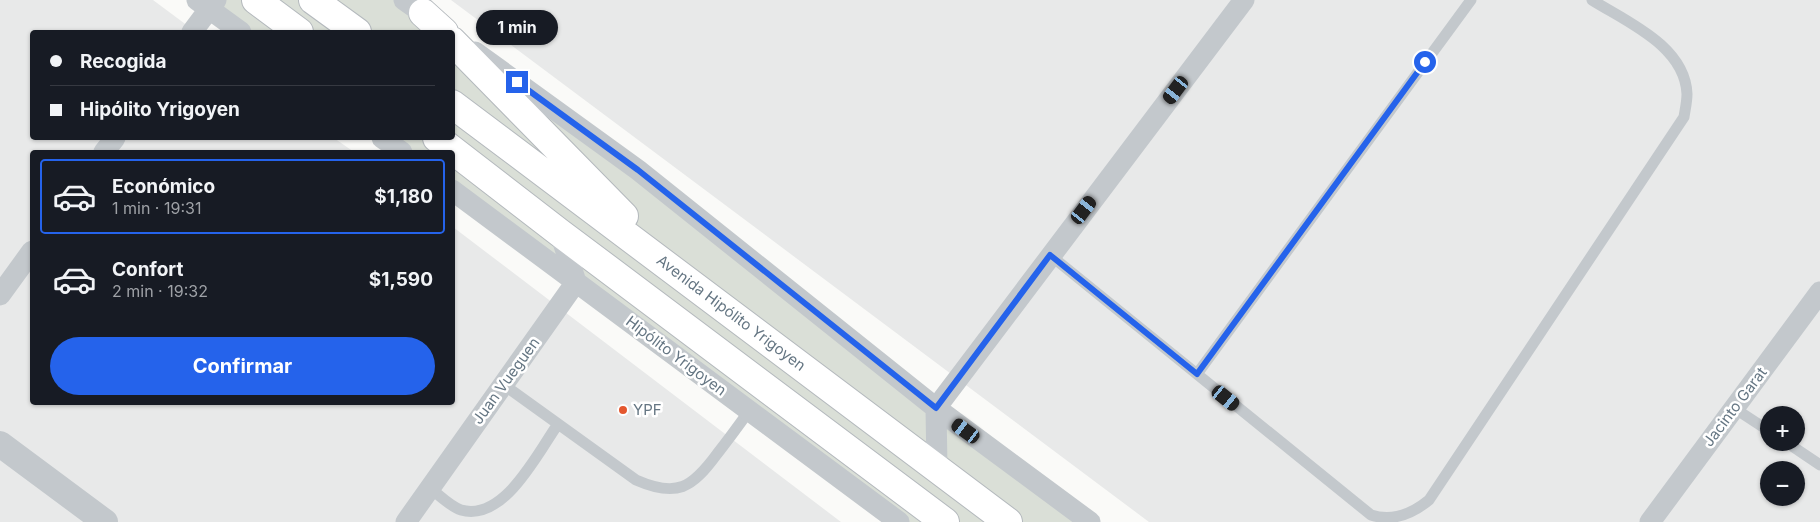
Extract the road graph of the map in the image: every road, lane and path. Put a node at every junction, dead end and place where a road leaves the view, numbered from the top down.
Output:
1 (256, 0) edge
2 (313, 0) edge
3 (1244, 0) edge
4 (1471, 0) edge
5 (1592, 0) edge
6 (208, 3) edge
7 (413, 7) edge
8 (193, 30) edge
9 (239, 30) edge
10 (296, 30) edge
11 (354, 30) edge
12 (442, 30) edge
13 (446, 30) edge
14 (455, 37) edge
15 (455, 44) edge
16 (455, 106) edge
17 (113, 140) edge
18 (385, 140) edge
19 (440, 140) edge
20 (106, 150) edge
21 (399, 150) edge
22 (453, 150) edge
23 (455, 152) edge
24 (455, 192) edge
25 (560, 233) junction
26 (30, 254) edge
27 (1050, 255) junction
28 (680, 275) junction
29 (576, 282) junction
30 (1820, 292) edge
31 (0, 295) edge
32 (1197, 374) junction
33 (504, 385) junction
34 (936, 408) junction
35 (1734, 408) junction
36 (750, 411) junction
37 (558, 424) junction
38 (1760, 425) edge
39 (0, 444) edge
40 (1799, 451) edge
41 (1820, 465) edge
42 (937, 469) junction
43 (430, 488) junction
44 (105, 522) edge
45 (406, 522) edge
46 (899, 522) edge
47 (945, 522) edge
48 (1008, 522) edge
49 (1090, 522) edge
50 (1650, 522) edge

1 - 10 highway
2 - 11 highway
3 - 27 street
4 - 32 lane
5 - 32 lane
6 - 8 street
6 - 9 street
7 - 12 highway
7 - 13 street
14 - 34 street
15 - 28 highway
16 - 28 highway, Avenida Hipólito Yrigoyen
17 - 20 street
18 - 21 street
19 - 22 highway
23 - 25 highway
24 - 29 street, Hipólito Yrigoyen
25 - 29 street
25 - 47 highway
26 - 31 street
27 - 32 lane
27 - 34 street
28 - 42 highway, Avenida Hipólito Yrigoyen
29 - 33 street, Juan Vueguen
29 - 36 street, Hipólito Yrigoyen
30 - 35 street, Jacinto Garat
33 - 37 lane
33 - 43 street, Juan Vueguen
34 - 42 street
34 - 49 street
35 - 38 lane
35 - 50 street, Jacinto Garat
36 - 37 lane
36 - 46 street, Hipólito Yrigoyen
37 - 43 lane
39 - 44 street
40 - 41 lane
42 - 48 highway, Avenida Hipólito Yrigoyen
43 - 45 street, Juan Vueguen

